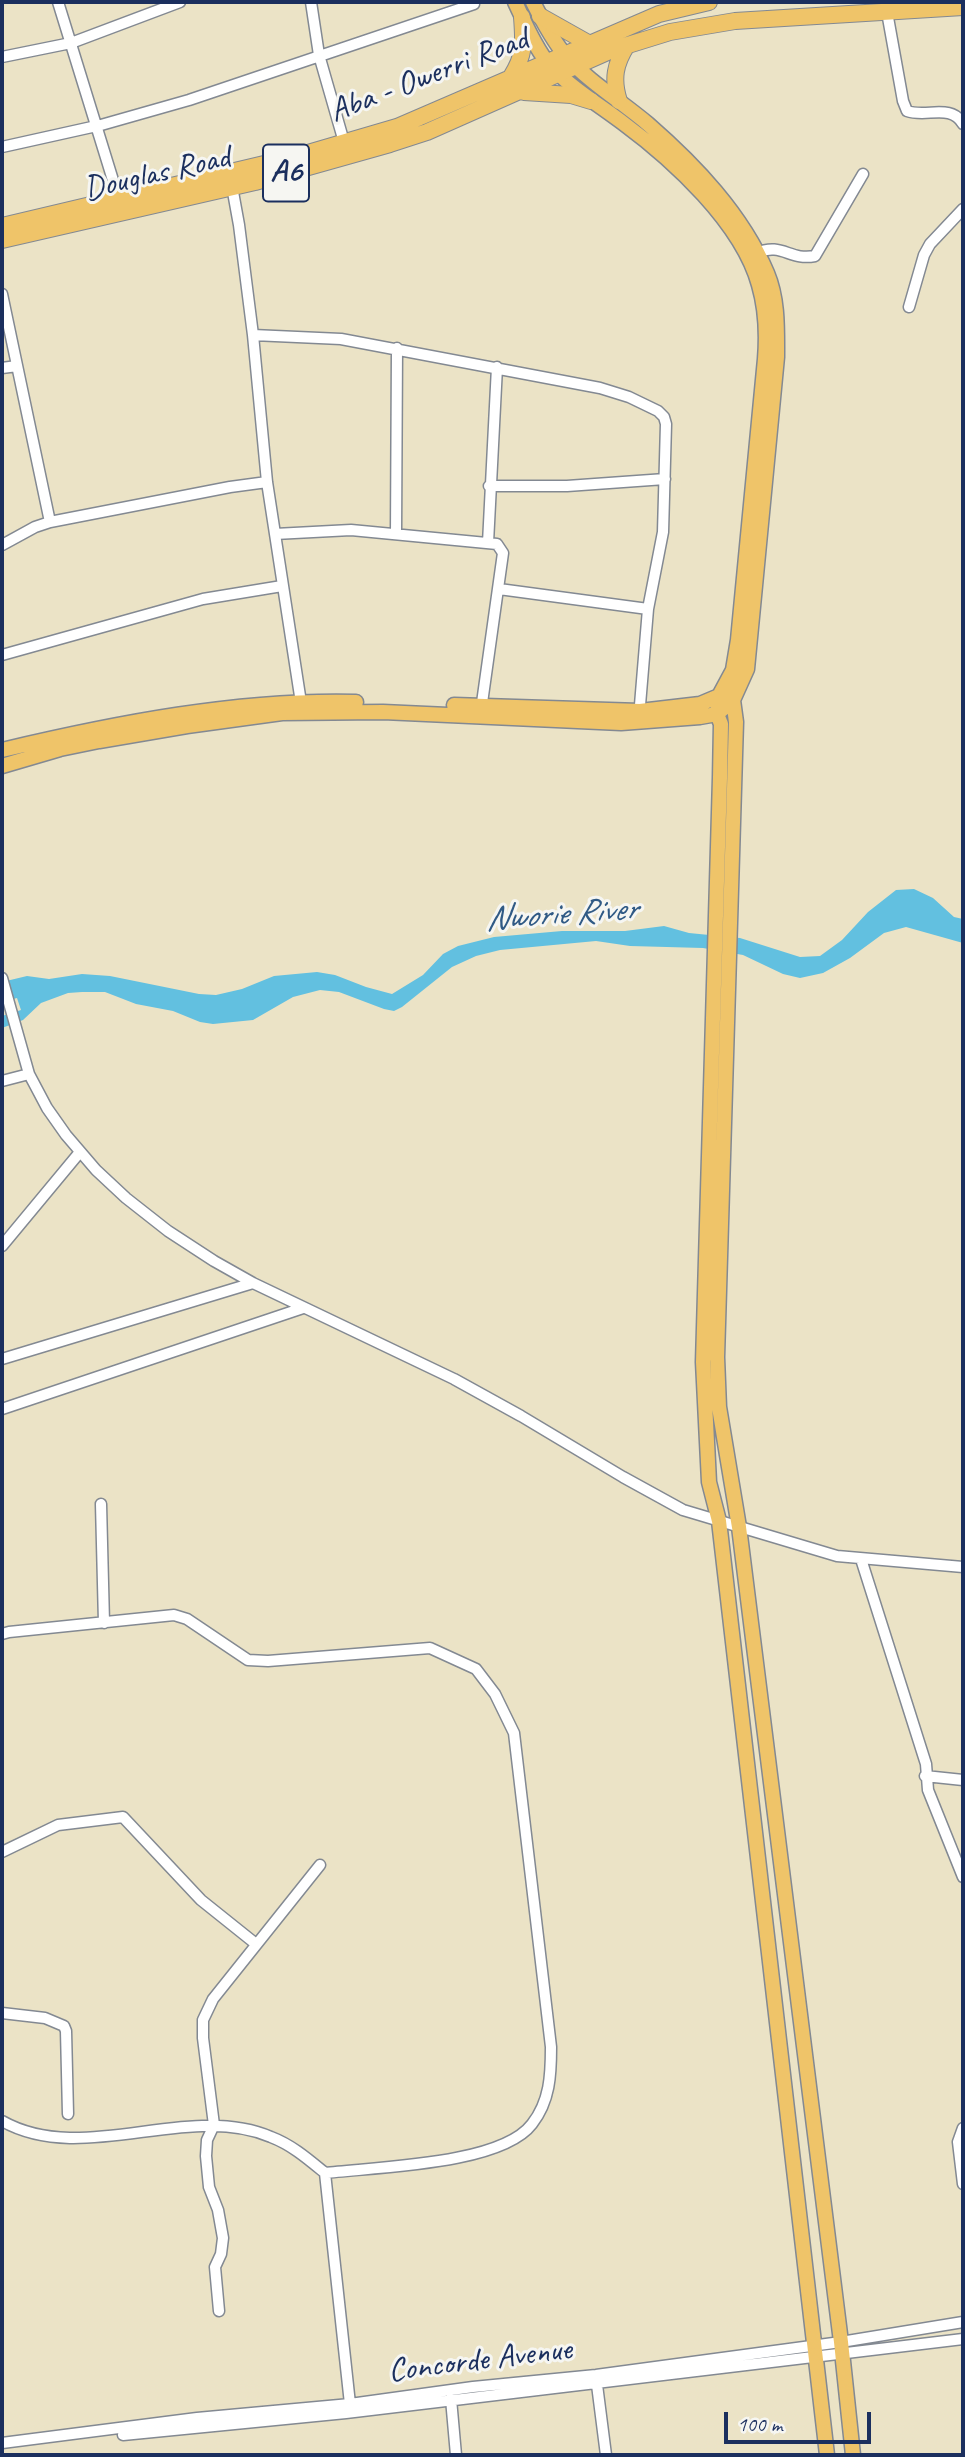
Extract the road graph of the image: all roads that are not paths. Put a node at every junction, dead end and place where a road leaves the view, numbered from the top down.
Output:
1 (58, 2) edge
2 (180, 2) edge
3 (311, 2) edge
4 (703, 2) edge
5 (709, 2) edge
6 (474, 4) dead end
7 (154, 6) edge
8 (963, 7) edge
9 (518, 9) edge
10 (536, 9) edge
11 (887, 12) junction
12 (71, 43) junction
13 (588, 43) junction
14 (627, 45) junction
15 (564, 54) junction
16 (319, 55) junction
17 (2, 57) edge
18 (576, 66) junction
19 (554, 68) junction
20 (510, 79) junction
21 (522, 91) junction
22 (591, 101) junction
23 (619, 101) junction
24 (963, 124) edge
25 (95, 126) junction
26 (2, 147) edge
27 (346, 150) junction
28 (863, 174) dead end
29 (231, 180) junction
30 (120, 206) junction
31 (963, 209) edge
32 (2, 226) edge
33 (2, 240) edge
34 (756, 253) junction
35 (2, 294) edge
36 (909, 307) dead end
37 (253, 335) junction
38 (397, 348) junction
39 (17, 366) junction
40 (2, 368) edge
41 (497, 368) junction
42 (665, 479) junction
43 (268, 482) junction
44 (489, 486) junction
45 (50, 522) junction
46 (275, 534) junction
47 (396, 534) junction
48 (488, 543) junction
49 (2, 545) edge
50 (282, 586) junction
51 (499, 589) junction
52 (648, 609) junction
53 (2, 655) edge
54 (726, 698) junction
55 (302, 707) junction
56 (481, 711) junction
57 (717, 714) junction
58 (639, 717) junction
59 (2, 750) edge
60 (2, 766) edge
61 (723, 903) junction
62 (2, 978) edge
63 (720, 979) junction
64 (29, 1074) junction
65 (2, 1081) edge
66 (80, 1152) junction
67 (2, 1246) edge
68 (253, 1283) junction
69 (303, 1308) junction
70 (2, 1359) edge
71 (2, 1409) edge
72 (101, 1504) dead end
73 (719, 1521) junction
74 (738, 1527) junction
75 (861, 1559) junction
76 (963, 1567) edge
77 (103, 1623) junction
78 (2, 1634) edge
79 (925, 1776) junction
80 (963, 1780) edge
81 (2, 1852) edge
82 (320, 1865) dead end
83 (963, 1877) edge
84 (256, 1944) junction
85 (2, 2012) edge
86 (68, 2113) dead end
87 (2, 2121) edge
88 (214, 2125) junction
89 (963, 2128) edge
90 (325, 2172) junction
91 (963, 2184) edge
92 (219, 2311) dead end
93 (963, 2322) edge
94 (963, 2339) edge
95 (842, 2348) junction
96 (816, 2352) junction
97 (596, 2379) junction
98 (452, 2399) junction
99 (350, 2404) junction
100 (2, 2443) edge
101 (2, 2450) edge
102 (456, 2455) edge
103 (606, 2455) edge
104 (827, 2455) edge
105 (853, 2455) edge

1 - 12 street
2 - 7 street
3 - 16 street
4 - 5 highway, Aba - Owerri Road / A6
4 - 13 highway, Aba - Owerri Road / A6
6 - 16 street
7 - 12 street
8 - 11 highway, Aba - Owerri Road / A6
9 - 19 main road
9 - 20 highway
10 - 13 highway
10 - 15 main road
11 - 14 highway, Aba - Owerri Road / A6
11 - 24 street
12 - 17 street
12 - 25 street
13 - 15 highway, Aba - Owerri Road / A6
14 - 18 highway, Aba - Owerri Road / A6
14 - 23 highway
15 - 18 main road
15 - 19 highway, Aba - Owerri Road / A6
16 - 25 street
16 - 27 street
18 - 19 highway, Aba - Owerri Road / A6
18 - 23 main road
19 - 20 highway, Aba - Owerri Road / A6
19 - 21 highway, Douglas Road / A6
19 - 22 main road
20 - 27 highway, Aba - Owerri Road / A6
21 - 22 highway
21 - 27 highway, Douglas Road / A6
22 - 54 main road
23 - 34 main road
25 - 26 street
25 - 30 street
27 - 29 highway, Douglas Road / A6
28 - 34 street
29 - 30 highway, Douglas Road / A6
29 - 37 street
30 - 32 highway, A6
30 - 33 highway, Douglas Road / A6
31 - 36 street
34 - 54 main road
35 - 39 street
37 - 38 street
37 - 43 street
38 - 41 street
38 - 47 street
39 - 40 street
39 - 45 street
41 - 42 street
41 - 44 street
42 - 44 street
42 - 52 street
43 - 45 street
43 - 46 street
44 - 48 street
45 - 49 street
46 - 47 street
46 - 50 street
47 - 48 street
48 - 51 street
50 - 53 street
50 - 55 street
51 - 52 street
51 - 56 street
52 - 58 street
54 - 57 main road
54 - 58 main road
54 - 61 main road
55 - 56 main road
55 - 59 main road
55 - 60 main road
56 - 58 main road
57 - 58 main road
57 - 61 main road
61 - 63 main road
62 - 64 street
63 - 73 main road
63 - 74 main road
64 - 65 street
64 - 66 street
66 - 67 street
66 - 68 street
68 - 69 street
68 - 70 street
69 - 71 street
69 - 73 street
72 - 77 street
73 - 74 street
73 - 96 main road
74 - 75 street
74 - 95 main road
75 - 76 street
75 - 79 street
77 - 78 street
77 - 90 street
79 - 80 street
79 - 83 street
81 - 84 street
82 - 84 street
84 - 88 street
85 - 86 street
87 - 88 street
88 - 90 street
88 - 92 street
89 - 91 street
90 - 99 street
93 - 95 street, Concorde Avenue
94 - 95 street, Concorde Avenue
95 - 96 street, Concorde Avenue
95 - 105 main road
96 - 97 street, Concorde Avenue
96 - 104 main road
97 - 98 street, Concorde Avenue
97 - 99 street, Concorde Avenue
97 - 103 street
98 - 101 street, Concorde Avenue
98 - 102 street
99 - 100 street, Concorde Avenue

